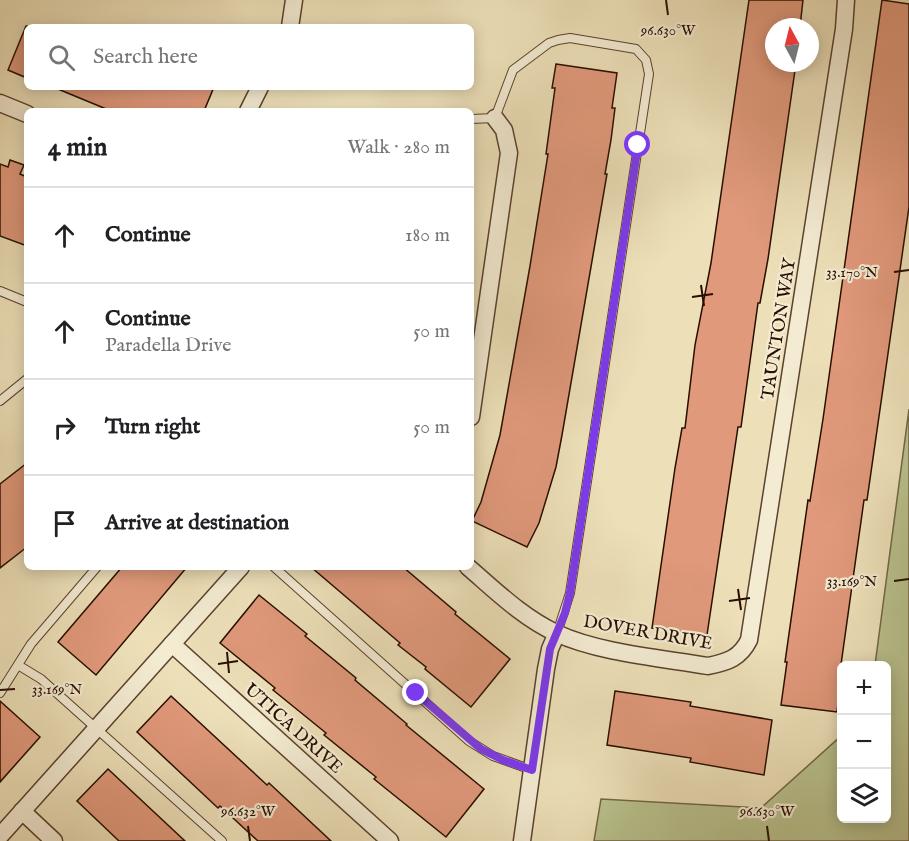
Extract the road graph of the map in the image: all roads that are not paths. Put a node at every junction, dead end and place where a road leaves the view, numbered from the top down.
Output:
1 (294, 0) edge
2 (846, 0) edge
3 (290, 24) edge
4 (258, 90) edge
5 (0, 103) edge
6 (250, 108) edge
7 (24, 113) edge
8 (474, 118) edge
9 (495, 118) junction
10 (0, 291) edge
11 (24, 301) edge
12 (24, 381) edge
13 (474, 395) edge
14 (0, 401) edge
15 (94, 570) edge
16 (238, 570) edge
17 (277, 570) edge
18 (471, 570) edge
19 (557, 633) junction
20 (172, 644) junction
21 (735, 658) joint
22 (18, 665) junction
23 (0, 693) edge
24 (96, 729) junction
25 (532, 770) junction
26 (22, 811) junction
27 (0, 836) edge
28 (54, 841) edge
29 (222, 841) edge
30 (390, 841) edge
31 (522, 841) edge

1 - 3 street
2 - 21 street, TAUNTON WAY
4 - 6 street
5 - 7 street
8 - 9 lane
9 - 13 street
9 - 19 lane
10 - 11 lane
12 - 14 lane
15 - 22 lane
16 - 20 street
17 - 25 lane
18 - 19 street, DOVER DRIVE
19 - 21 street, DOVER DRIVE
19 - 25 street
20 - 24 street
20 - 30 street, UTICA DRIVE
22 - 23 lane
22 - 24 lane
24 - 26 street
24 - 29 lane
25 - 31 street
26 - 27 street
26 - 28 street

